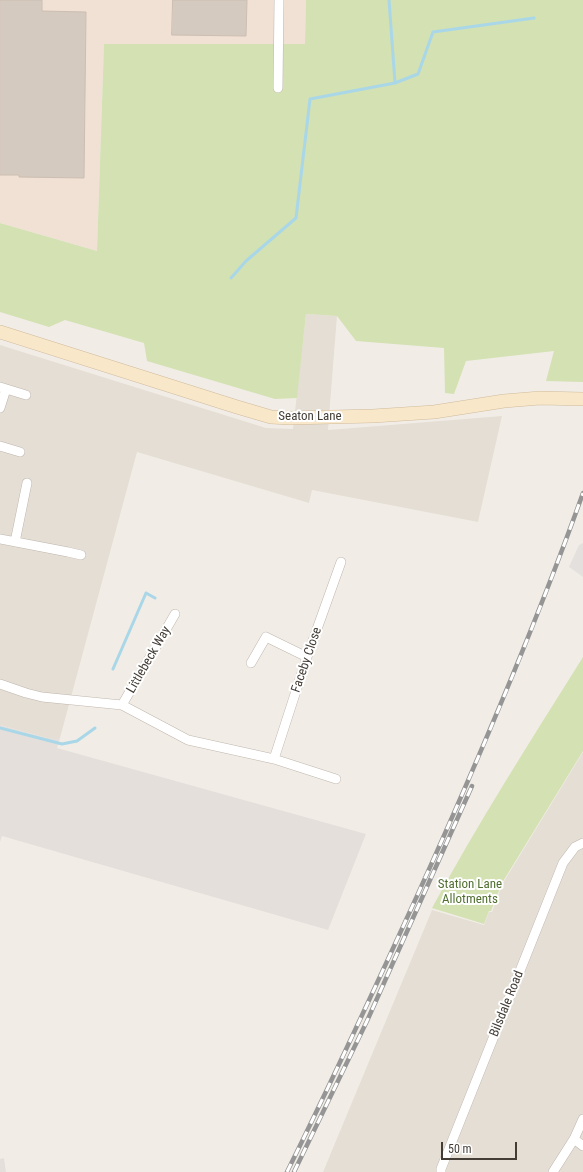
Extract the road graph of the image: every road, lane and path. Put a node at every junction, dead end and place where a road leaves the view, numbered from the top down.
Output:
1 (279, 0) edge
2 (278, 88) dead end
3 (0, 332) edge
4 (3, 388) edge
5 (26, 395) dead end
6 (583, 399) edge
7 (0, 408) edge
8 (0, 446) edge
9 (20, 452) dead end
10 (27, 483) dead end
11 (0, 539) edge
12 (15, 542) junction
13 (81, 555) dead end
14 (341, 562) dead end
15 (175, 614) dead end
16 (308, 657) junction
17 (251, 663) dead end
18 (0, 684) edge
19 (122, 705) junction
20 (274, 759) junction
21 (336, 779) dead end
22 (583, 843) edge
23 (583, 1118) edge
24 (574, 1139) junction
25 (583, 1146) edge
26 (441, 1172) edge
27 (554, 1172) edge

1 - 2 street
3 - 6 main road, Seaton Lane
4 - 5 street
4 - 7 street
8 - 9 street
10 - 12 street
11 - 12 street
12 - 13 street
14 - 16 street, Faceby Close
15 - 19 street, Littlebeck Way
16 - 17 street
16 - 20 street, Faceby Close
18 - 19 street
19 - 20 street
20 - 21 street
22 - 26 street, Bilsdale Road
23 - 24 street
24 - 25 street
24 - 27 street

